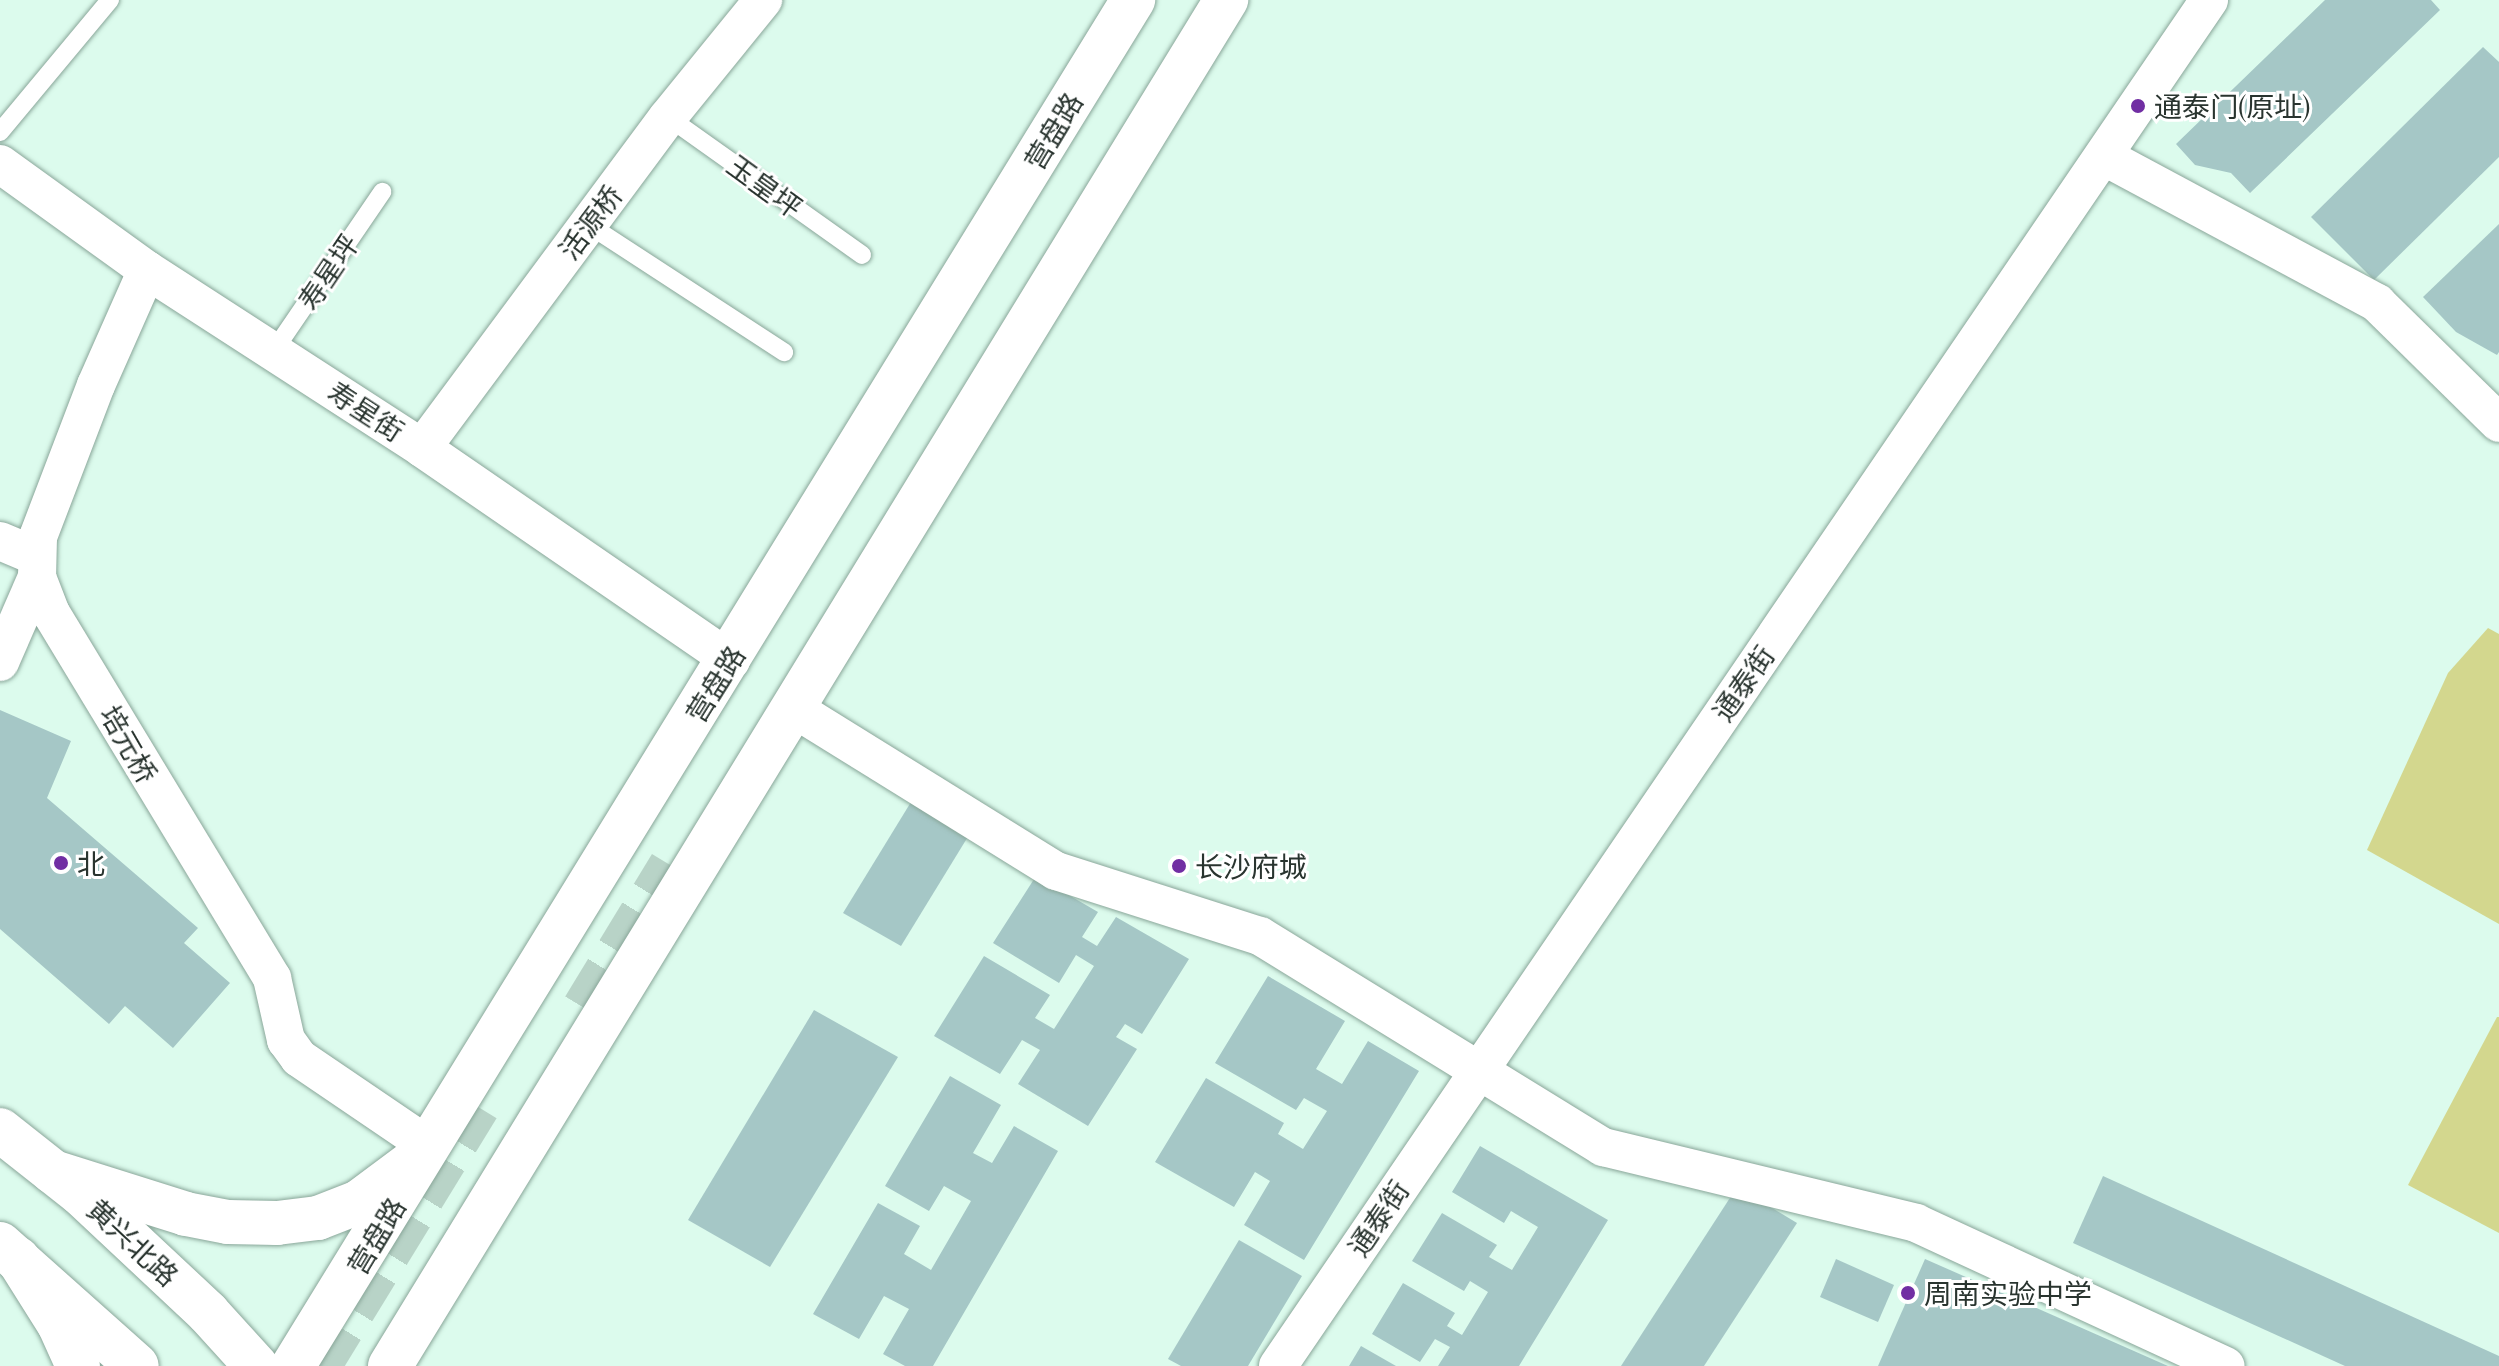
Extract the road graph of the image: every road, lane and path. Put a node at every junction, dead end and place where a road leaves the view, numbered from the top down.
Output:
1 (110, 0) edge
2 (763, 0) edge
3 (1226, 0) edge
4 (2209, 0) edge
5 (1130, 1) edge
6 (668, 117) junction
7 (0, 132) edge
8 (2105, 157) junction
9 (0, 164) edge
10 (382, 192) dead end
11 (589, 225) junction
12 (862, 255) dead end
13 (147, 270) junction
14 (273, 352) junction
15 (784, 352) dead end
16 (2499, 423) edge
17 (422, 448) junction
18 (0, 541) edge
19 (36, 567) junction
20 (731, 660) junction
21 (0, 662) edge
22 (793, 708) junction
23 (1477, 1070) junction
24 (0, 1130) edge
25 (430, 1147) junction
26 (53, 1172) junction
27 (9, 1251) edge
28 (78, 1366) edge
29 (137, 1366) edge
30 (256, 1366) edge
31 (293, 1366) edge
32 (390, 1366) edge
33 (1278, 1366) edge
34 (2226, 1366) edge

1 - 7 lane
2 - 6 street, 活源桥
3 - 22 main road
4 - 8 street, 通泰街
5 - 20 main road, 营盘路
6 - 11 street, 活源桥
6 - 12 lane, 玉皇坪
8 - 16 street
8 - 23 street, 通泰街
9 - 13 street, 寿星街
10 - 14 lane, 寿星坪
11 - 15 lane
11 - 17 street, 活源桥
13 - 14 street, 寿星街
13 - 19 street
14 - 17 street, 寿星街
17 - 20 street, 寿星街
18 - 19 street
19 - 21 street
19 - 25 street, 培元桥
20 - 25 main road, 营盘路
22 - 23 street
22 - 32 main road
23 - 33 street, 通泰街
23 - 34 street
24 - 26 main road, 黄兴北路
25 - 26 main road
25 - 31 main road, 营盘路
26 - 30 main road, 黄兴北路
27 - 28 main road
27 - 29 main road

